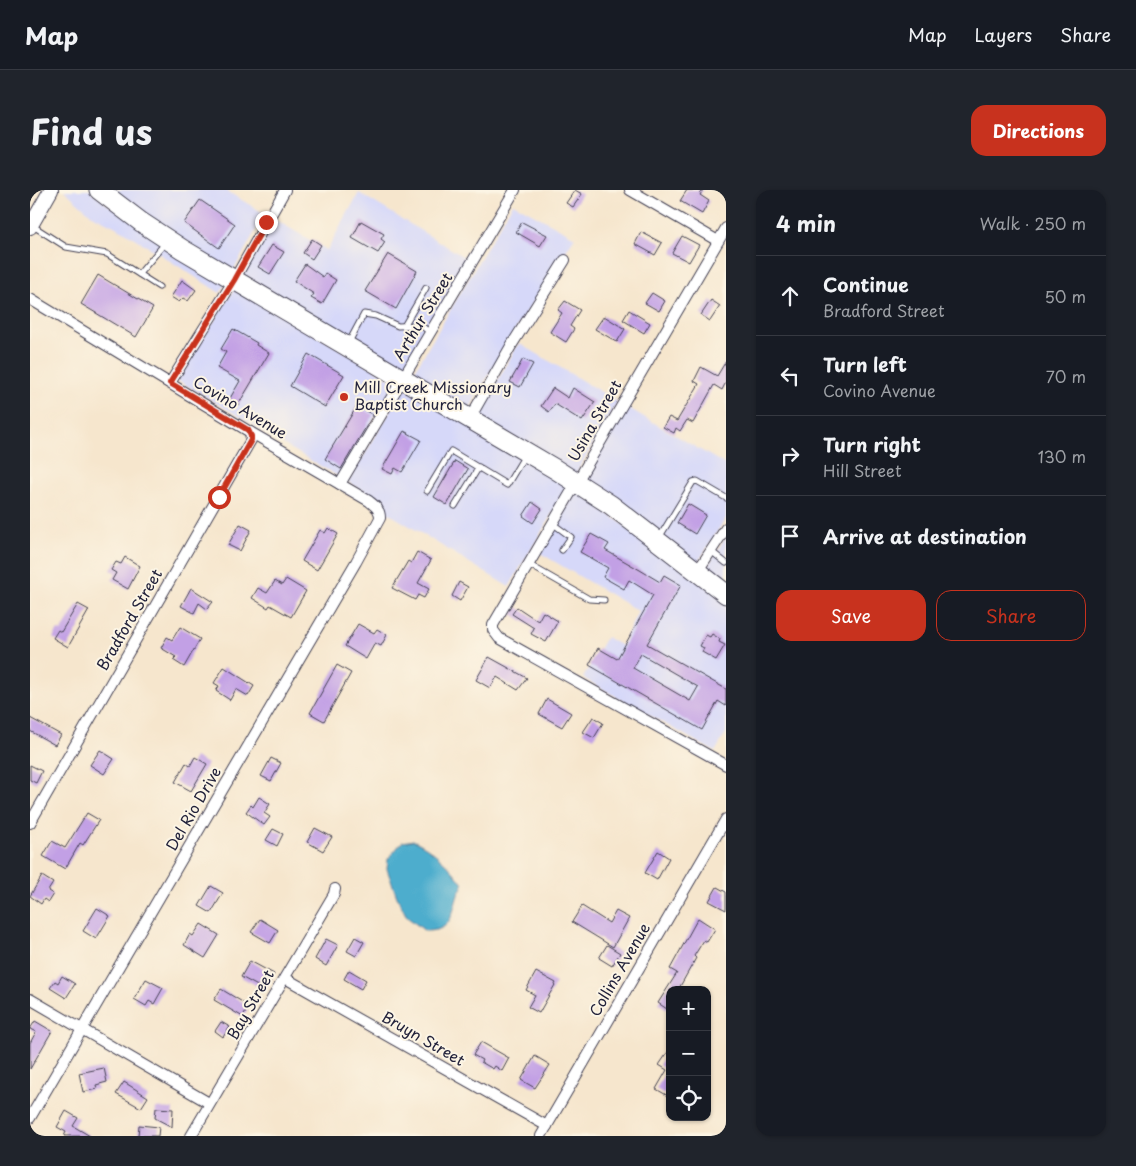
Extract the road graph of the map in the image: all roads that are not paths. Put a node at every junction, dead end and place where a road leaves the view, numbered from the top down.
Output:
1 (50, 190) edge
2 (99, 190) edge
3 (285, 190) edge
4 (515, 190) edge
5 (630, 190) edge
6 (31, 226) edge
7 (726, 228) edge
8 (167, 240) junction
9 (718, 241) junction
10 (565, 260) dead end
11 (139, 274) junction
12 (234, 280) junction
13 (159, 287) dead end
14 (426, 288) dead end
15 (30, 300) edge
16 (404, 326) junction
17 (431, 334) junction
18 (346, 346) junction
19 (404, 380) junction
20 (170, 383) junction
21 (470, 418) junction
22 (250, 432) junction
23 (526, 452) junction
24 (479, 467) junction
25 (576, 483) junction
26 (340, 484) junction
27 (427, 490) dead end
28 (726, 498) edge
29 (455, 506) dead end
30 (380, 514) joint
31 (552, 523) junction
32 (726, 528) edge
33 (658, 541) junction
34 (562, 550) dead end
35 (711, 551) junction
36 (726, 562) edge
37 (528, 564) junction
38 (697, 572) junction
39 (725, 590) edge
40 (604, 600) dead end
41 (726, 765) edge
42 (32, 817) edge
43 (726, 819) edge
44 (335, 889) dead end
45 (285, 978) junction
46 (30, 999) edge
47 (82, 1028) junction
48 (209, 1103) junction
49 (30, 1118) edge
50 (547, 1126) junction
51 (191, 1136) edge
52 (541, 1136) edge

1 - 6 street
2 - 8 highway
3 - 12 street
4 - 17 street, Arthur Street
5 - 9 street
6 - 11 lane
7 - 9 street, Usina Street
8 - 11 lane
8 - 12 highway
9 - 25 street, Usina Street
10 - 21 street
11 - 13 lane
12 - 18 highway
12 - 20 street
14 - 16 lane
15 - 20 street, Covino Avenue
16 - 17 lane
16 - 18 lane
17 - 19 street, Arthur Street
18 - 19 highway
19 - 21 highway
19 - 26 street, Arthur Street
20 - 22 street, Covino Avenue
21 - 23 highway
22 - 26 street, Covino Avenue
22 - 42 street, Bradford Street
23 - 24 lane
23 - 25 highway
24 - 27 lane
24 - 29 lane
25 - 31 street, Usina Street
25 - 33 highway
26 - 30 street, Covino Avenue
28 - 33 lane
30 - 47 street, Del Rio Drive
31 - 34 lane
31 - 37 street, Usina Street
32 - 35 street
33 - 38 highway
35 - 36 lane
35 - 38 street
37 - 40 lane
37 - 41 street, Usina Street
38 - 39 highway
43 - 50 street, Collins Avenue
44 - 45 street, Bay Street
45 - 48 street, Bay Street
45 - 50 street, Bruyn Street
46 - 47 street
47 - 48 street
47 - 49 street, Del Rio Drive
48 - 51 street, Bay Street
50 - 52 street, Collins Avenue

